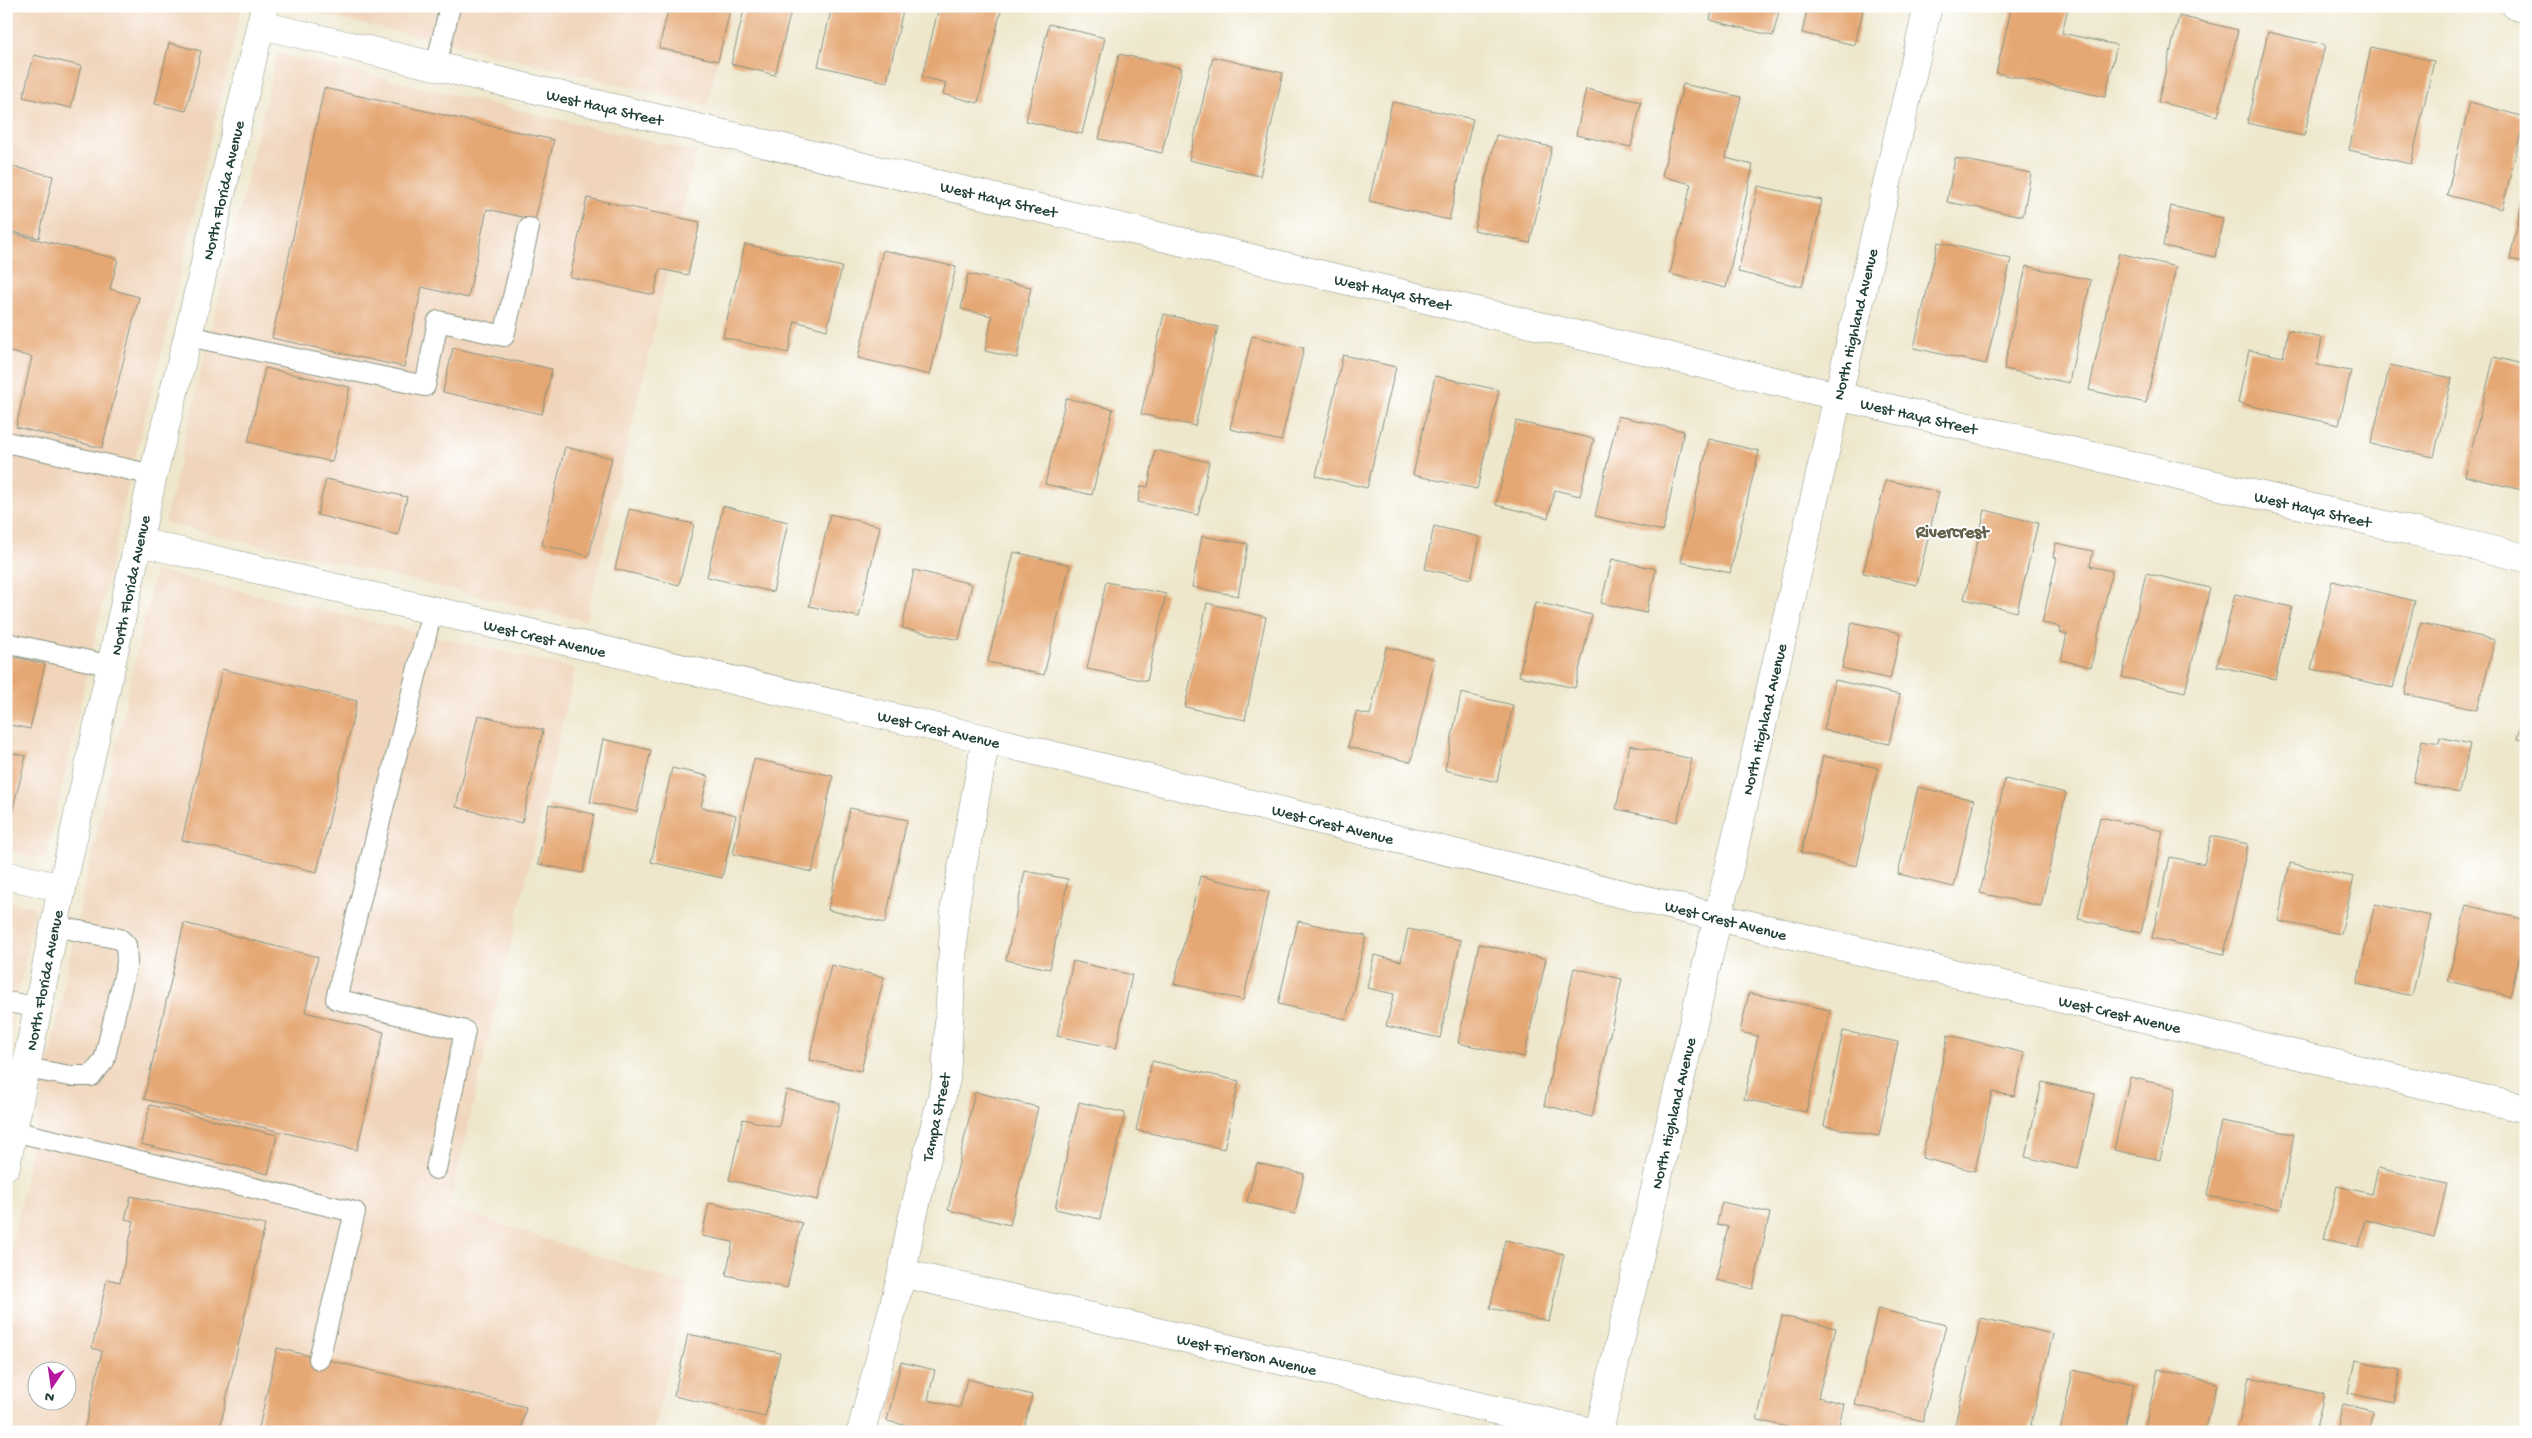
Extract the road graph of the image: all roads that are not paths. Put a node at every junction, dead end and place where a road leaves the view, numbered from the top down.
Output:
1 (450, 6) edge
2 (1928, 6) edge
3 (2516, 6) edge
4 (2526, 9) edge
5 (263, 16) edge
6 (436, 66) junction
7 (530, 228) dead end
8 (188, 336) junction
9 (1838, 396) junction
10 (6, 442) edge
11 (153, 475) junction
12 (139, 542) junction
13 (2526, 558) edge
14 (432, 611) junction
15 (6, 643) edge
16 (112, 666) junction
17 (986, 739) junction
18 (6, 875) edge
19 (62, 888) junction
20 (1717, 917) junction
21 (54, 926) junction
22 (6, 1002) edge
23 (38, 1007) junction
24 (26, 1068) junction
25 (2526, 1109) edge
26 (13, 1131) junction
27 (6, 1166) edge
28 (436, 1169) dead end
29 (902, 1273) junction
30 (319, 1359) dead end
31 (861, 1432) edge
32 (1591, 1432) edge
33 (1599, 1432) edge

1 - 6 lane
2 - 9 street, North Highland Avenue
3 - 4 street
5 - 6 street, West Haya Street
5 - 8 street, North Florida Avenue
6 - 9 street, West Haya Street
7 - 8 lane
8 - 11 street, North Florida Avenue
9 - 13 street, West Haya Street
9 - 20 street, North Highland Avenue
10 - 11 lane
11 - 12 street, North Florida Avenue
12 - 14 street, West Crest Avenue
12 - 16 street, North Florida Avenue
14 - 17 street, West Crest Avenue
14 - 28 lane
15 - 16 lane
16 - 19 street, North Florida Avenue
17 - 20 street, West Crest Avenue
17 - 29 street, Tampa Street
18 - 19 street
19 - 21 street, North Florida Avenue
20 - 25 street, West Crest Avenue
20 - 33 street, North Highland Avenue
21 - 23 street, North Florida Avenue
21 - 24 lane
22 - 23 lane
23 - 24 street, North Florida Avenue
24 - 26 street, North Florida Avenue
26 - 27 street, North Florida Avenue
26 - 30 lane
29 - 31 street, Tampa Street
29 - 32 street, West Frierson Avenue

